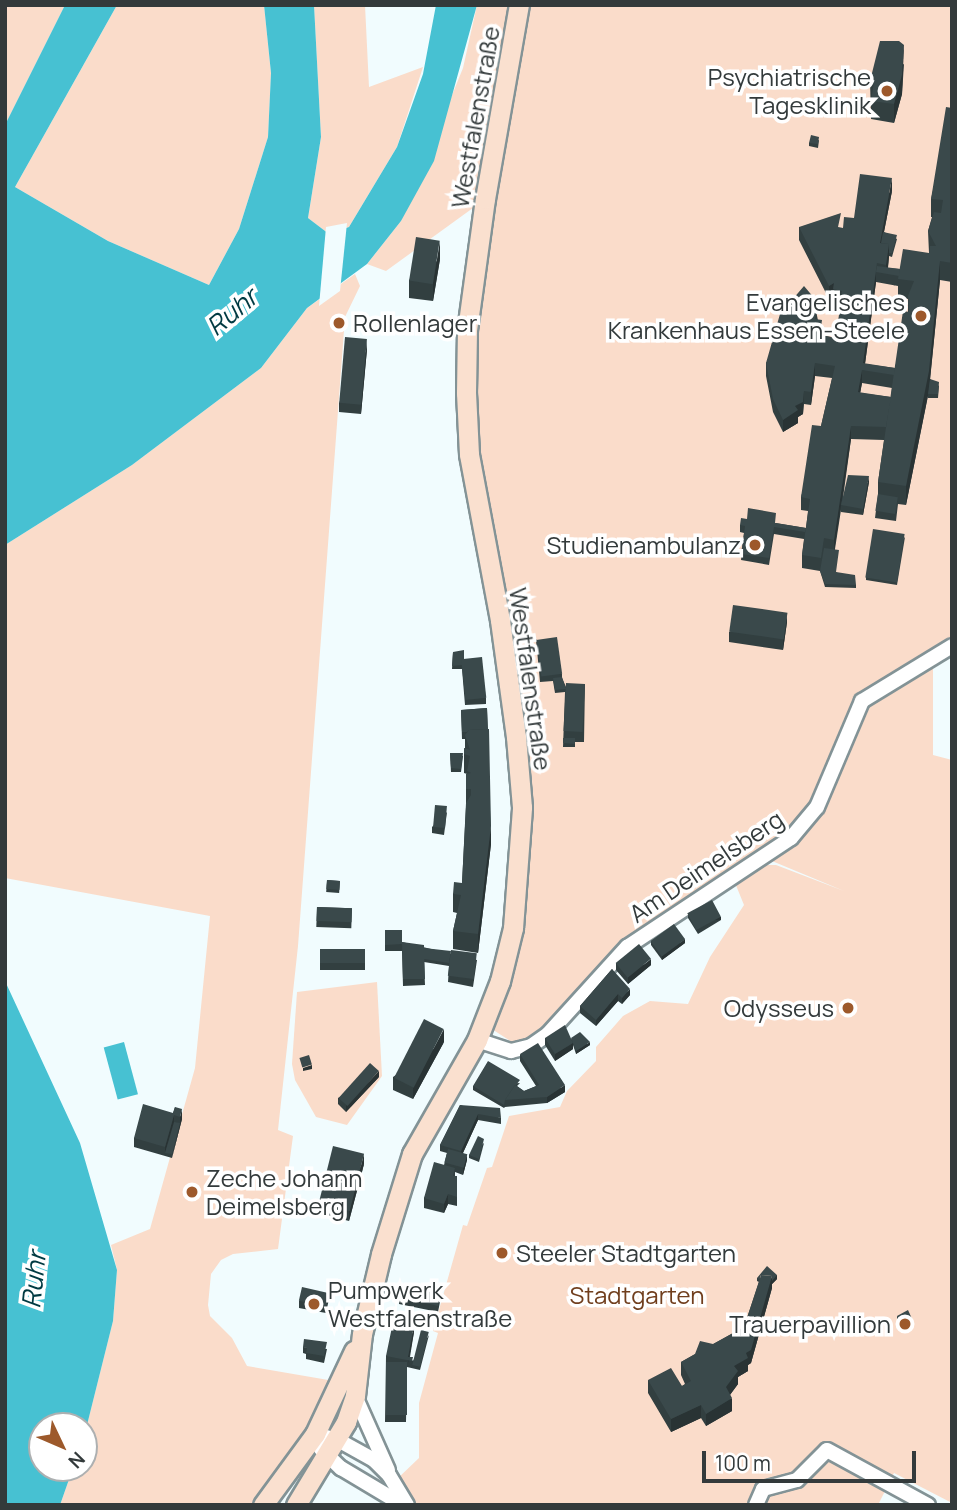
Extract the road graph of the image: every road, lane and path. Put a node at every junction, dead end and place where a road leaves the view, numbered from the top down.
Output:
1 (519, 5) edge
2 (952, 646) edge
3 (486, 1044) junction
4 (362, 1334) junction
5 (355, 1396) junction
6 (315, 1434) junction
7 (338, 1440) junction
8 (335, 1463) junction
9 (389, 1475) junction
10 (263, 1505) edge
11 (296, 1505) edge
12 (405, 1505) edge
13 (756, 1505) edge
14 (928, 1505) edge

1 - 3 main road, Westfalenstraße
2 - 3 street, Am Deimelsberg
3 - 4 main road, Westfalenstraße
4 - 5 main road
4 - 6 main road
5 - 7 main road
5 - 9 street
6 - 7 street
6 - 8 street
6 - 10 main road
7 - 8 main road
7 - 9 street
8 - 11 main road
8 - 12 street
9 - 12 street
13 - 14 street

